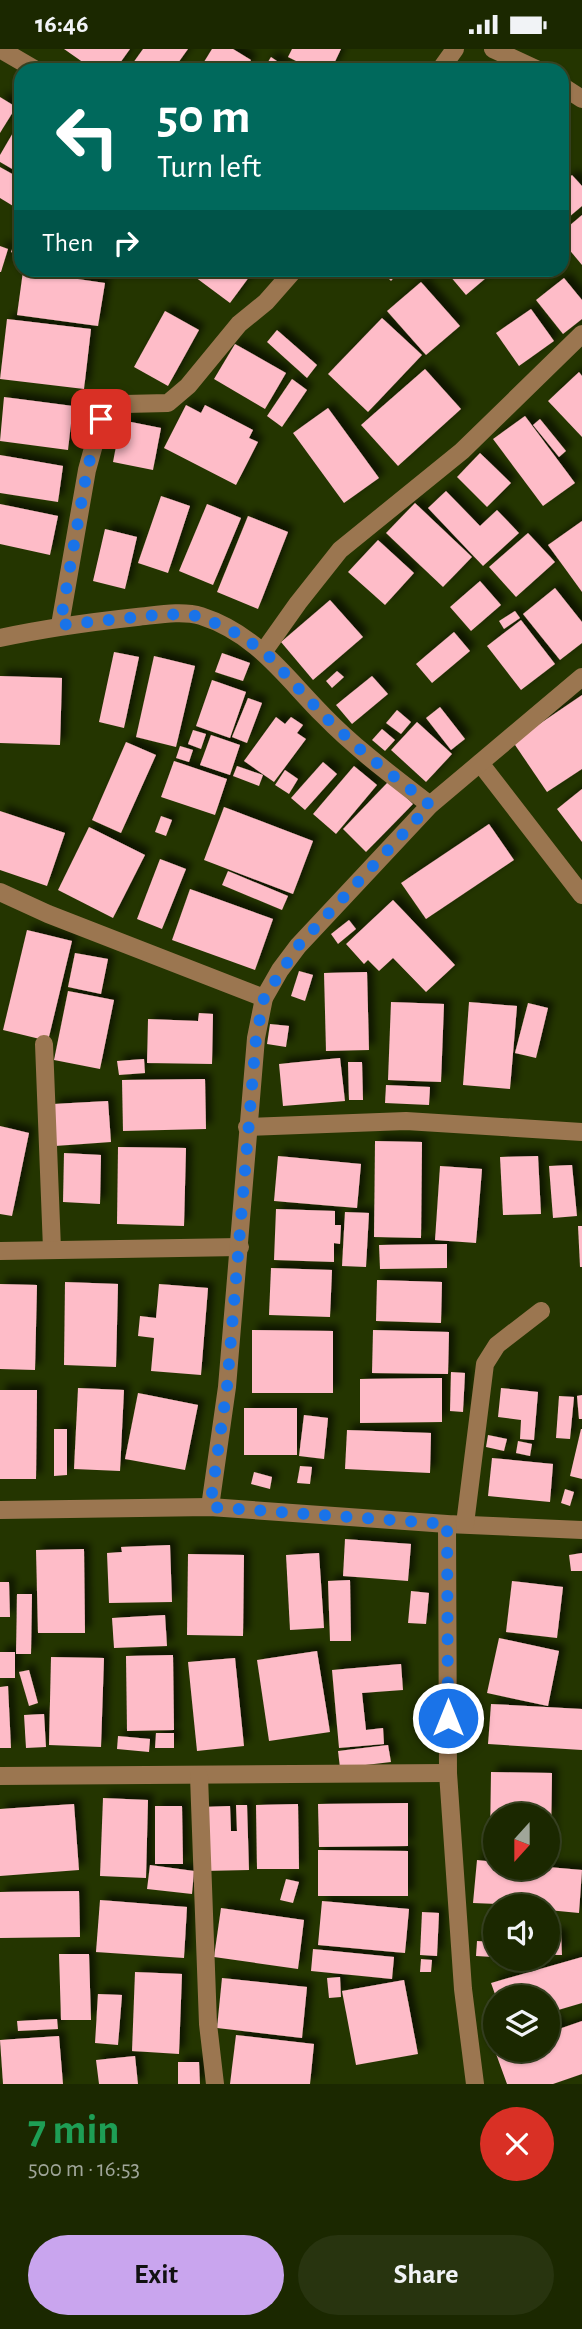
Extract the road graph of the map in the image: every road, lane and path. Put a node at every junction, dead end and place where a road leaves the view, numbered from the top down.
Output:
1 (0, 49) edge
2 (493, 49) edge
3 (24, 63) edge
4 (523, 63) edge
5 (288, 277) edge
6 (582, 334) edge
7 (60, 625) junction
8 (0, 638) edge
9 (264, 651) junction
10 (582, 677) edge
11 (480, 763) junction
12 (430, 805) junction
13 (0, 892) edge
14 (582, 895) edge
15 (264, 998) junction
16 (44, 1044) dead end
17 (247, 1127) junction
18 (582, 1132) edge
19 (240, 1247) junction
20 (52, 1249) junction
21 (0, 1251) edge
22 (541, 1311) dead end
23 (210, 1507) junction
24 (0, 1510) edge
25 (456, 1524) junction
26 (582, 1530) edge
27 (448, 1773) junction
28 (0, 1776) edge
29 (199, 1776) junction
30 (215, 2084) edge
31 (475, 2084) edge

1 - 3 street
2 - 4 street
5 - 7 street
6 - 9 street
7 - 8 street
7 - 9 street
9 - 12 street
10 - 11 street
11 - 12 street
11 - 14 street
12 - 15 street
13 - 15 street
15 - 17 street
16 - 20 street
17 - 18 street
17 - 19 street
19 - 20 street
19 - 23 street
20 - 21 street
22 - 25 street
23 - 24 street
23 - 25 street
25 - 26 street
25 - 27 street
27 - 29 street
27 - 31 street
28 - 29 street
29 - 30 street

